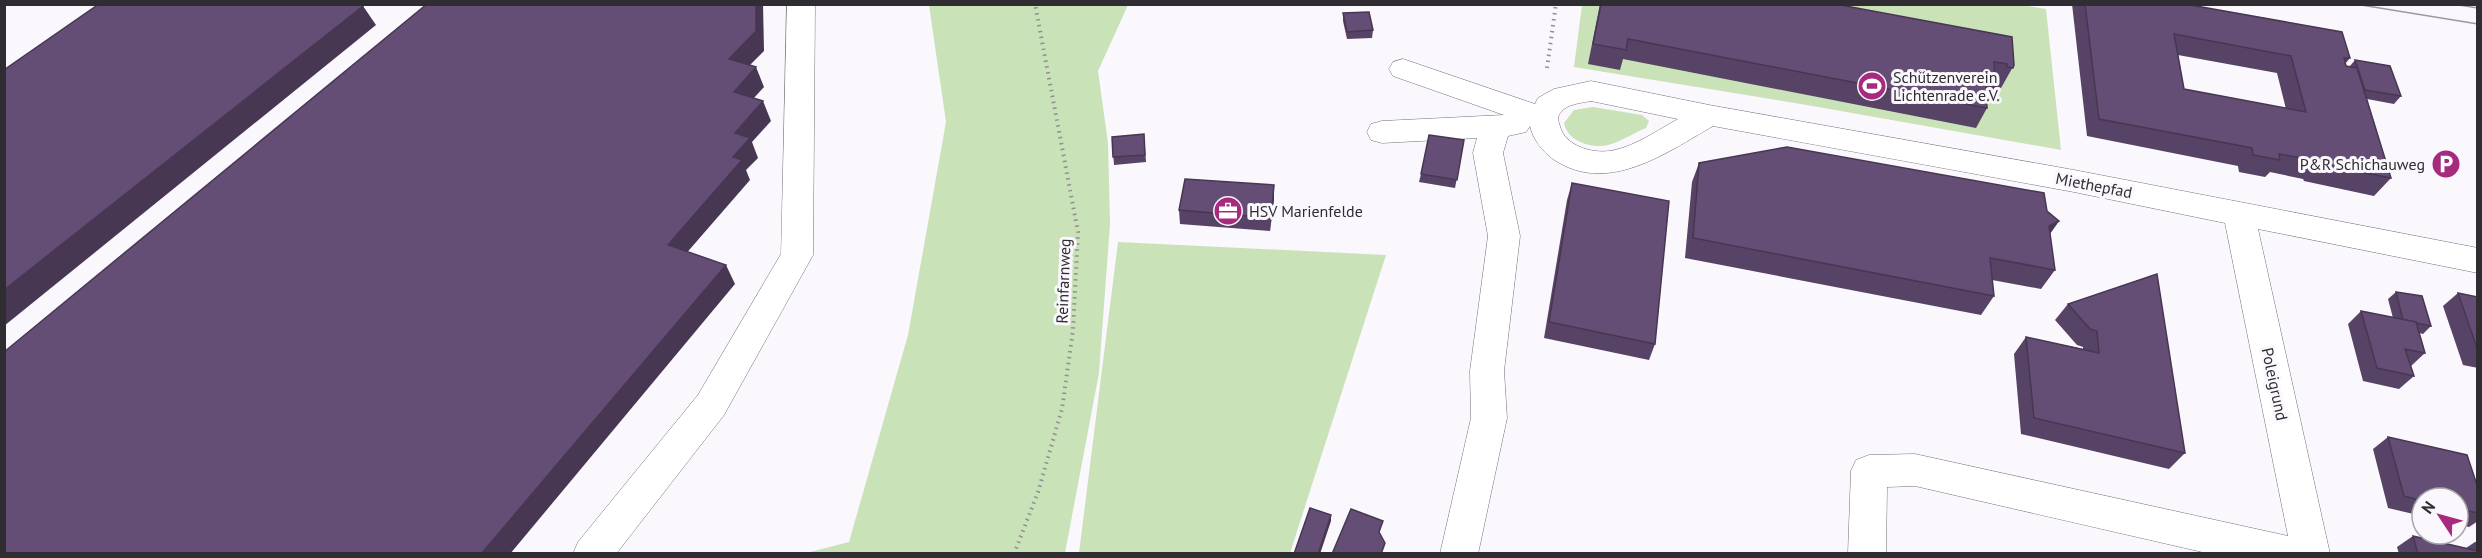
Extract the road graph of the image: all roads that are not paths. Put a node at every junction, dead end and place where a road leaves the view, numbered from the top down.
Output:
1 (801, 4) edge
2 (1403, 69) dead end
3 (1709, 115) junction
4 (1543, 121) junction
5 (1500, 125) junction
6 (1382, 132) dead end
7 (2239, 214) junction
8 (2478, 261) edge
9 (592, 554) edge
10 (1459, 554) edge
11 (1867, 554) edge
12 (2289, 554) edge
13 (2311, 554) edge

1 - 9 street
2 - 4 street
3 - 4 street, Miethepfad
3 - 4 street
3 - 7 street, Miethepfad
4 - 5 street
5 - 6 street
5 - 10 street
7 - 8 street, Miethepfad
7 - 13 street, Poleigrund
11 - 12 street

